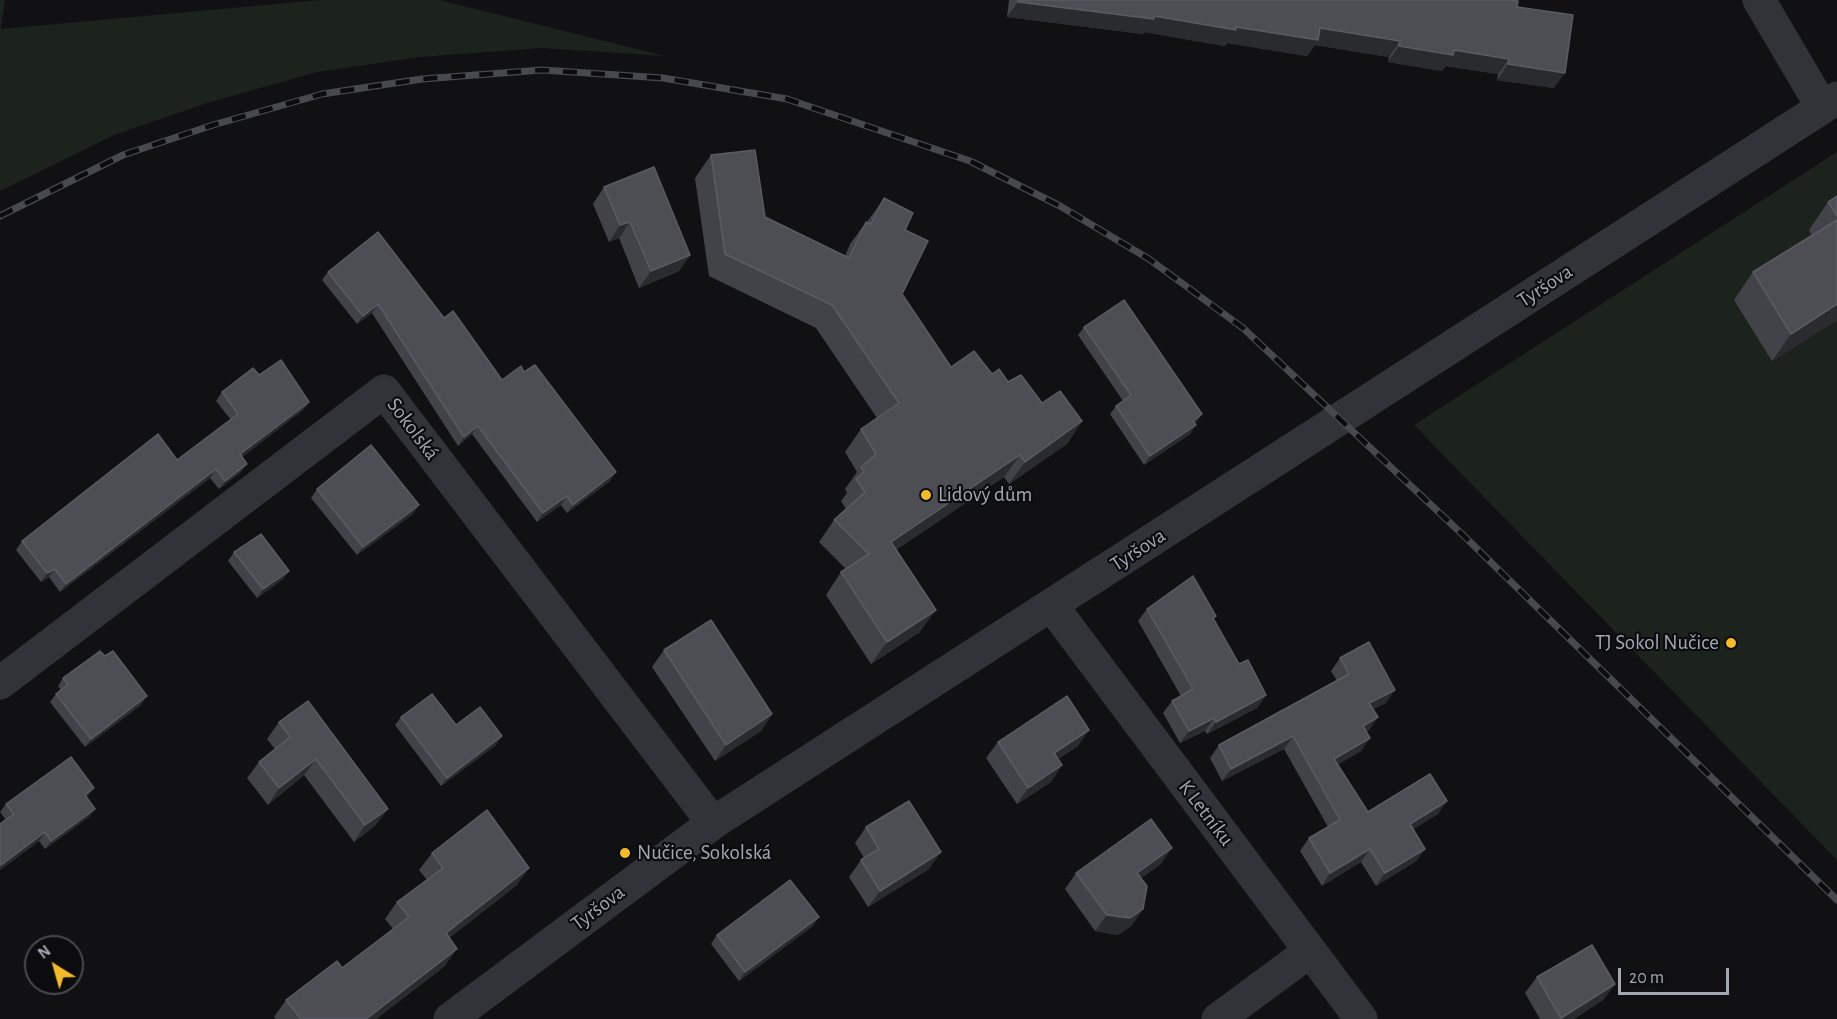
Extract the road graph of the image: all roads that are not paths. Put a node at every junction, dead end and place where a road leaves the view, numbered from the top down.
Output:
1 (1759, 0) edge
2 (1830, 103) edge
3 (1052, 606) junction
4 (0, 683) edge
5 (713, 823) junction
6 (1309, 952) junction
7 (450, 1019) edge
8 (1218, 1019) edge
9 (1361, 1019) edge

1 - 2 street
2 - 3 street, Tyršova
3 - 5 street, Tyršova
3 - 6 street, K Letníku
4 - 5 street, Sokolská
5 - 7 street, Tyršova
6 - 8 street
6 - 9 street, K Letníku

